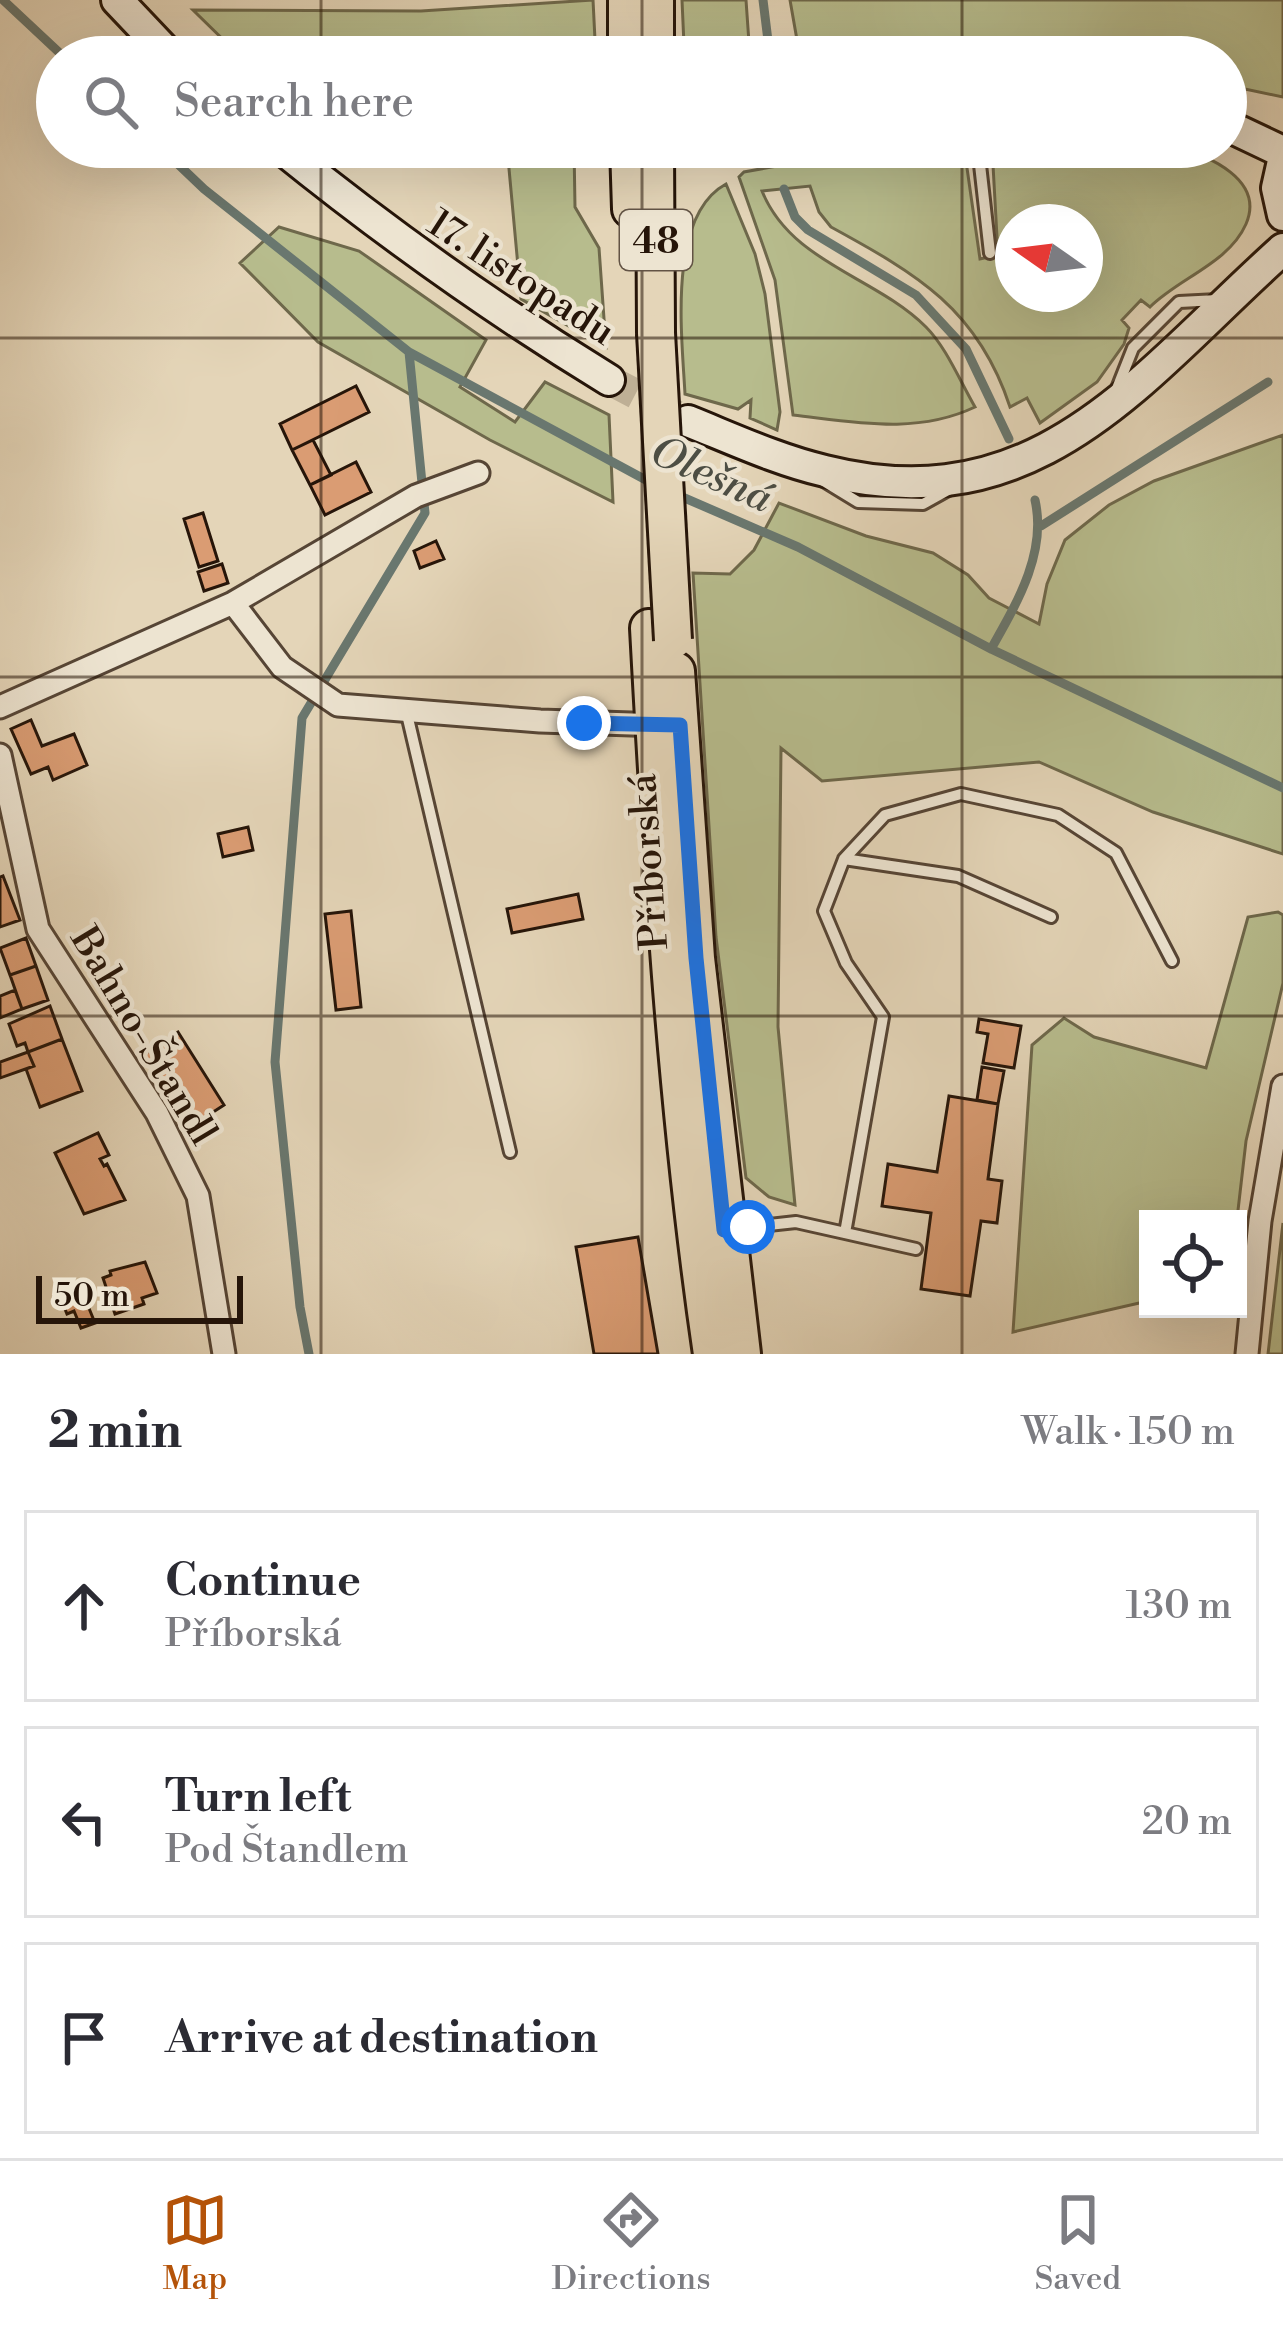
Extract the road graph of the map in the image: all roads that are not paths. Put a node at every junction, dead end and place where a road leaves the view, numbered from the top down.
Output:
1 (117, 0) edge
2 (627, 0) edge
3 (655, 0) edge
4 (151, 36) edge
5 (628, 36) edge
6 (655, 36) edge
7 (1247, 135) edge
8 (1283, 152) edge
9 (1283, 161) edge
10 (306, 168) edge
11 (631, 168) edge
12 (654, 168) edge
13 (980, 168) edge
14 (1283, 215) edge
15 (1283, 249) edge
16 (990, 253) dead end
17 (646, 328) junction
18 (609, 380) tunnel mouth
19 (688, 421) tunnel mouth
20 (478, 473) dead end
21 (233, 603) junction
22 (0, 707) edge
23 (406, 710) junction
24 (667, 725) junction
25 (0, 755) edge
26 (844, 859) junction
27 (1051, 917) dead end
28 (1172, 961) dead end
29 (1283, 1086) edge
30 (510, 1152) dead end
31 (710, 1232) junction
32 (845, 1233) junction
33 (916, 1249) dead end
34 (224, 1354) edge
35 (712, 1354) edge
36 (742, 1354) edge
37 (1247, 1354) edge

1 - 4 main road
2 - 5 main road
3 - 6 main road
7 - 8 main road
9 - 14 main road
10 - 18 main road, 17. listopadu
11 - 17 main road, Příborská / 48
12 - 17 main road, Příborská / 48
13 - 16 lane
15 - 19 main road
17 - 24 main road, Příborská / 48
20 - 21 street
21 - 22 street
21 - 23 street
23 - 24 street
23 - 30 lane
24 - 31 main road, Příborská / 48
25 - 34 street, Bahno-Štandl
26 - 27 lane
26 - 28 lane
26 - 32 lane
29 - 37 street
31 - 32 lane
31 - 35 main road, Příborská / 48
31 - 36 main road, Příborská / 48
32 - 33 lane

